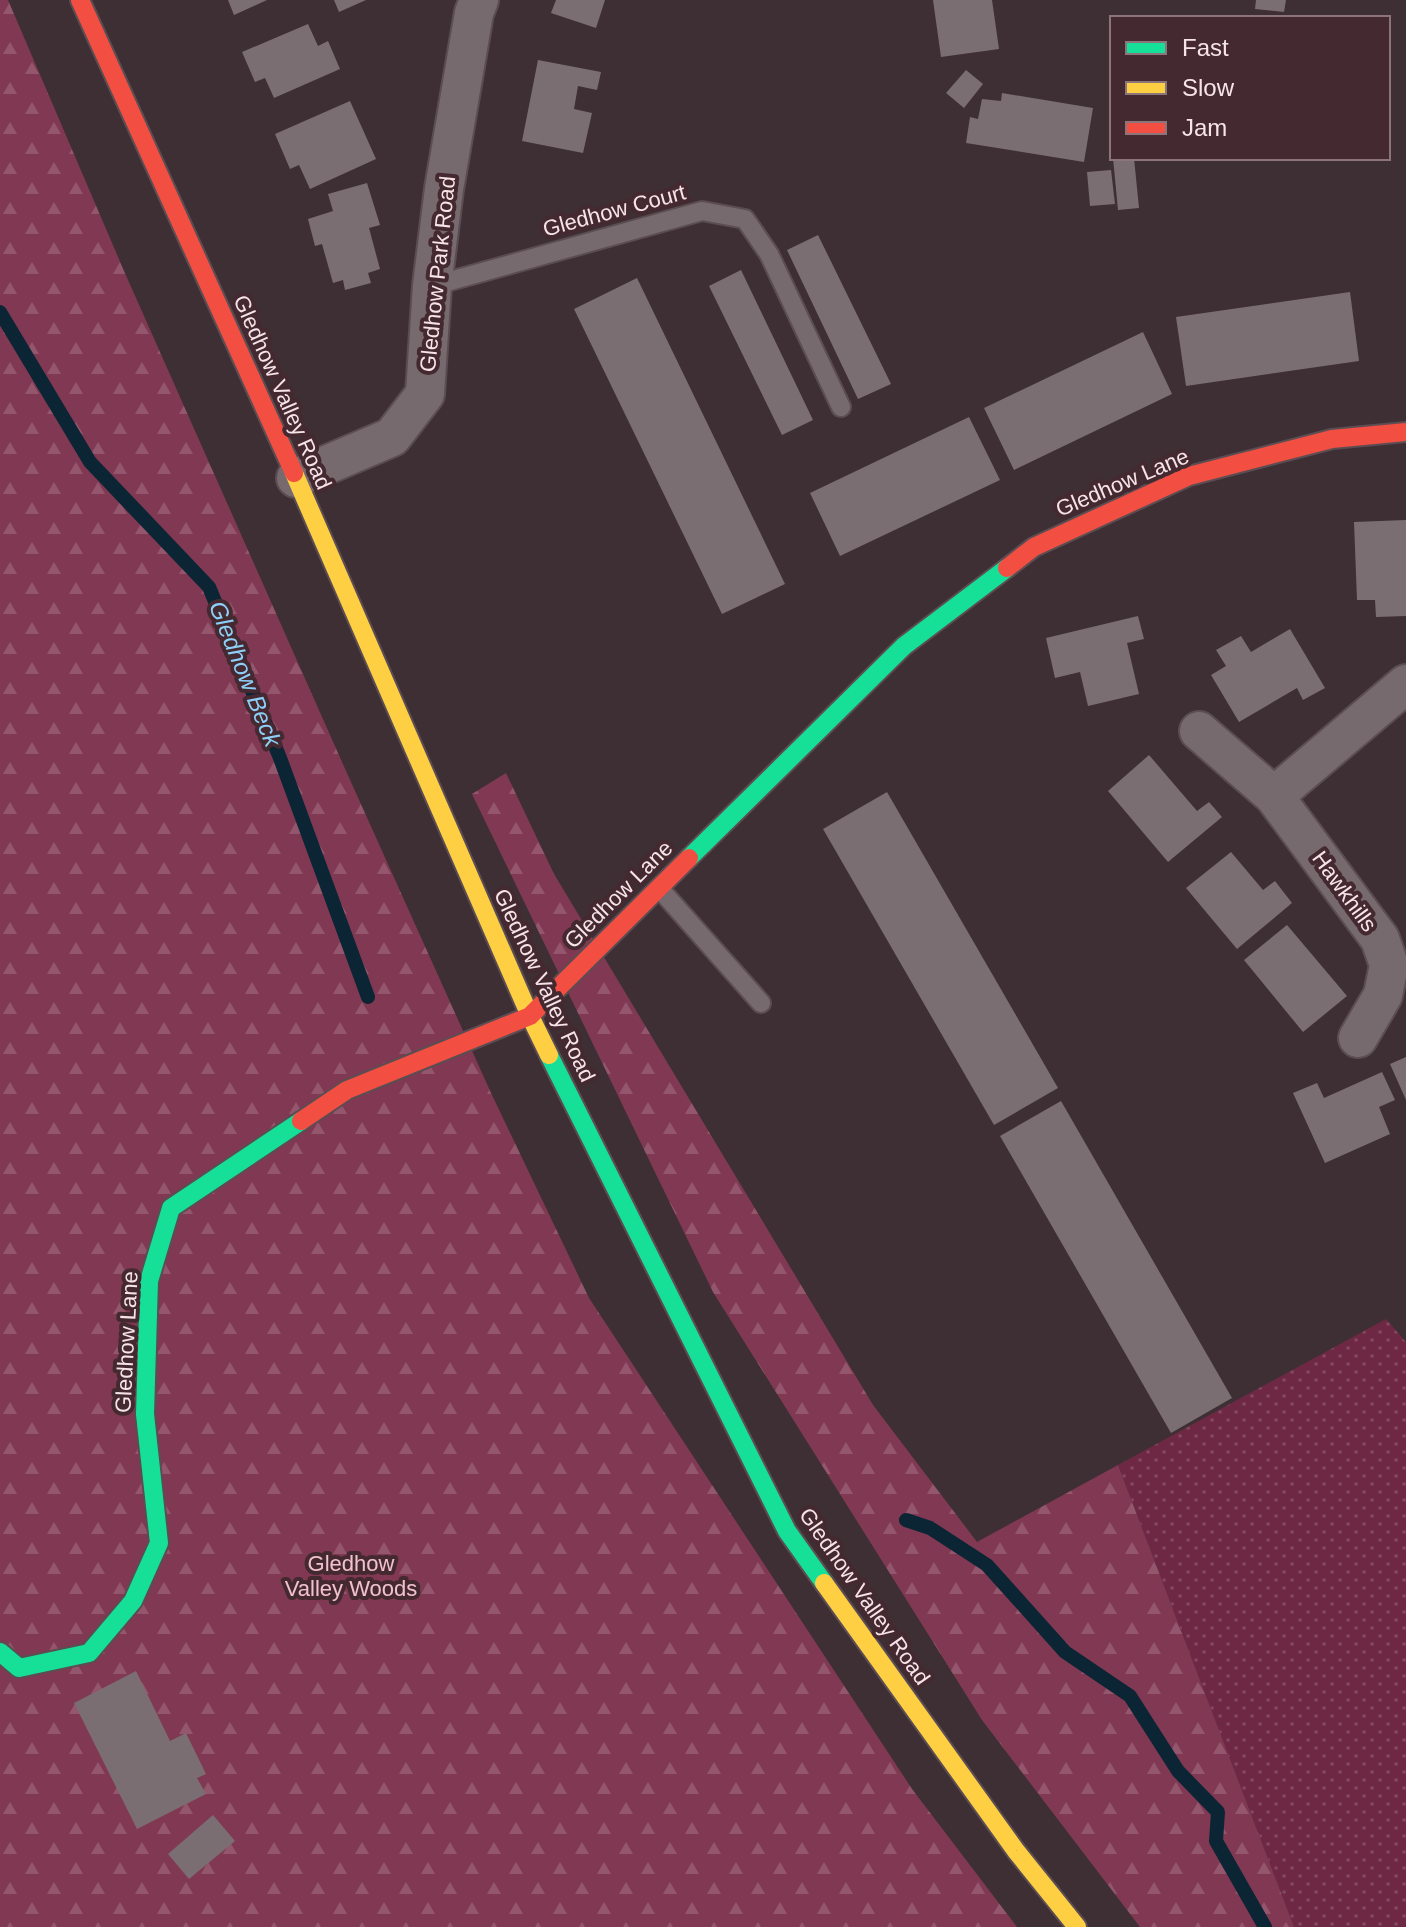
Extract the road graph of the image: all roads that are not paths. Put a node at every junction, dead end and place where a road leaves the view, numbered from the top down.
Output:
1 (80, 0) edge
2 (479, 0) edge
3 (432, 286) junction
4 (841, 407) dead end
5 (1406, 432) edge
6 (296, 478) junction
7 (1406, 684) edge
8 (1199, 731) dead end
9 (1274, 796) junction
10 (659, 888) junction
11 (761, 1003) dead end
12 (530, 1016) junction
13 (1358, 1038) dead end
14 (0, 1652) edge
15 (1077, 1927) edge

1 - 6 street, Gledhow Valley Road
2 - 3 street, Gledhow Park Road
3 - 4 lane, Gledhow Court
3 - 6 street, Gledhow Park Road
5 - 10 street, Gledhow Lane
6 - 12 street, Gledhow Valley Road
7 - 9 street
8 - 9 street, Hawkhills
9 - 13 street, Hawkhills
10 - 11 lane
10 - 12 street, Gledhow Lane
12 - 14 street, Gledhow Lane
12 - 15 street, Gledhow Valley Road

